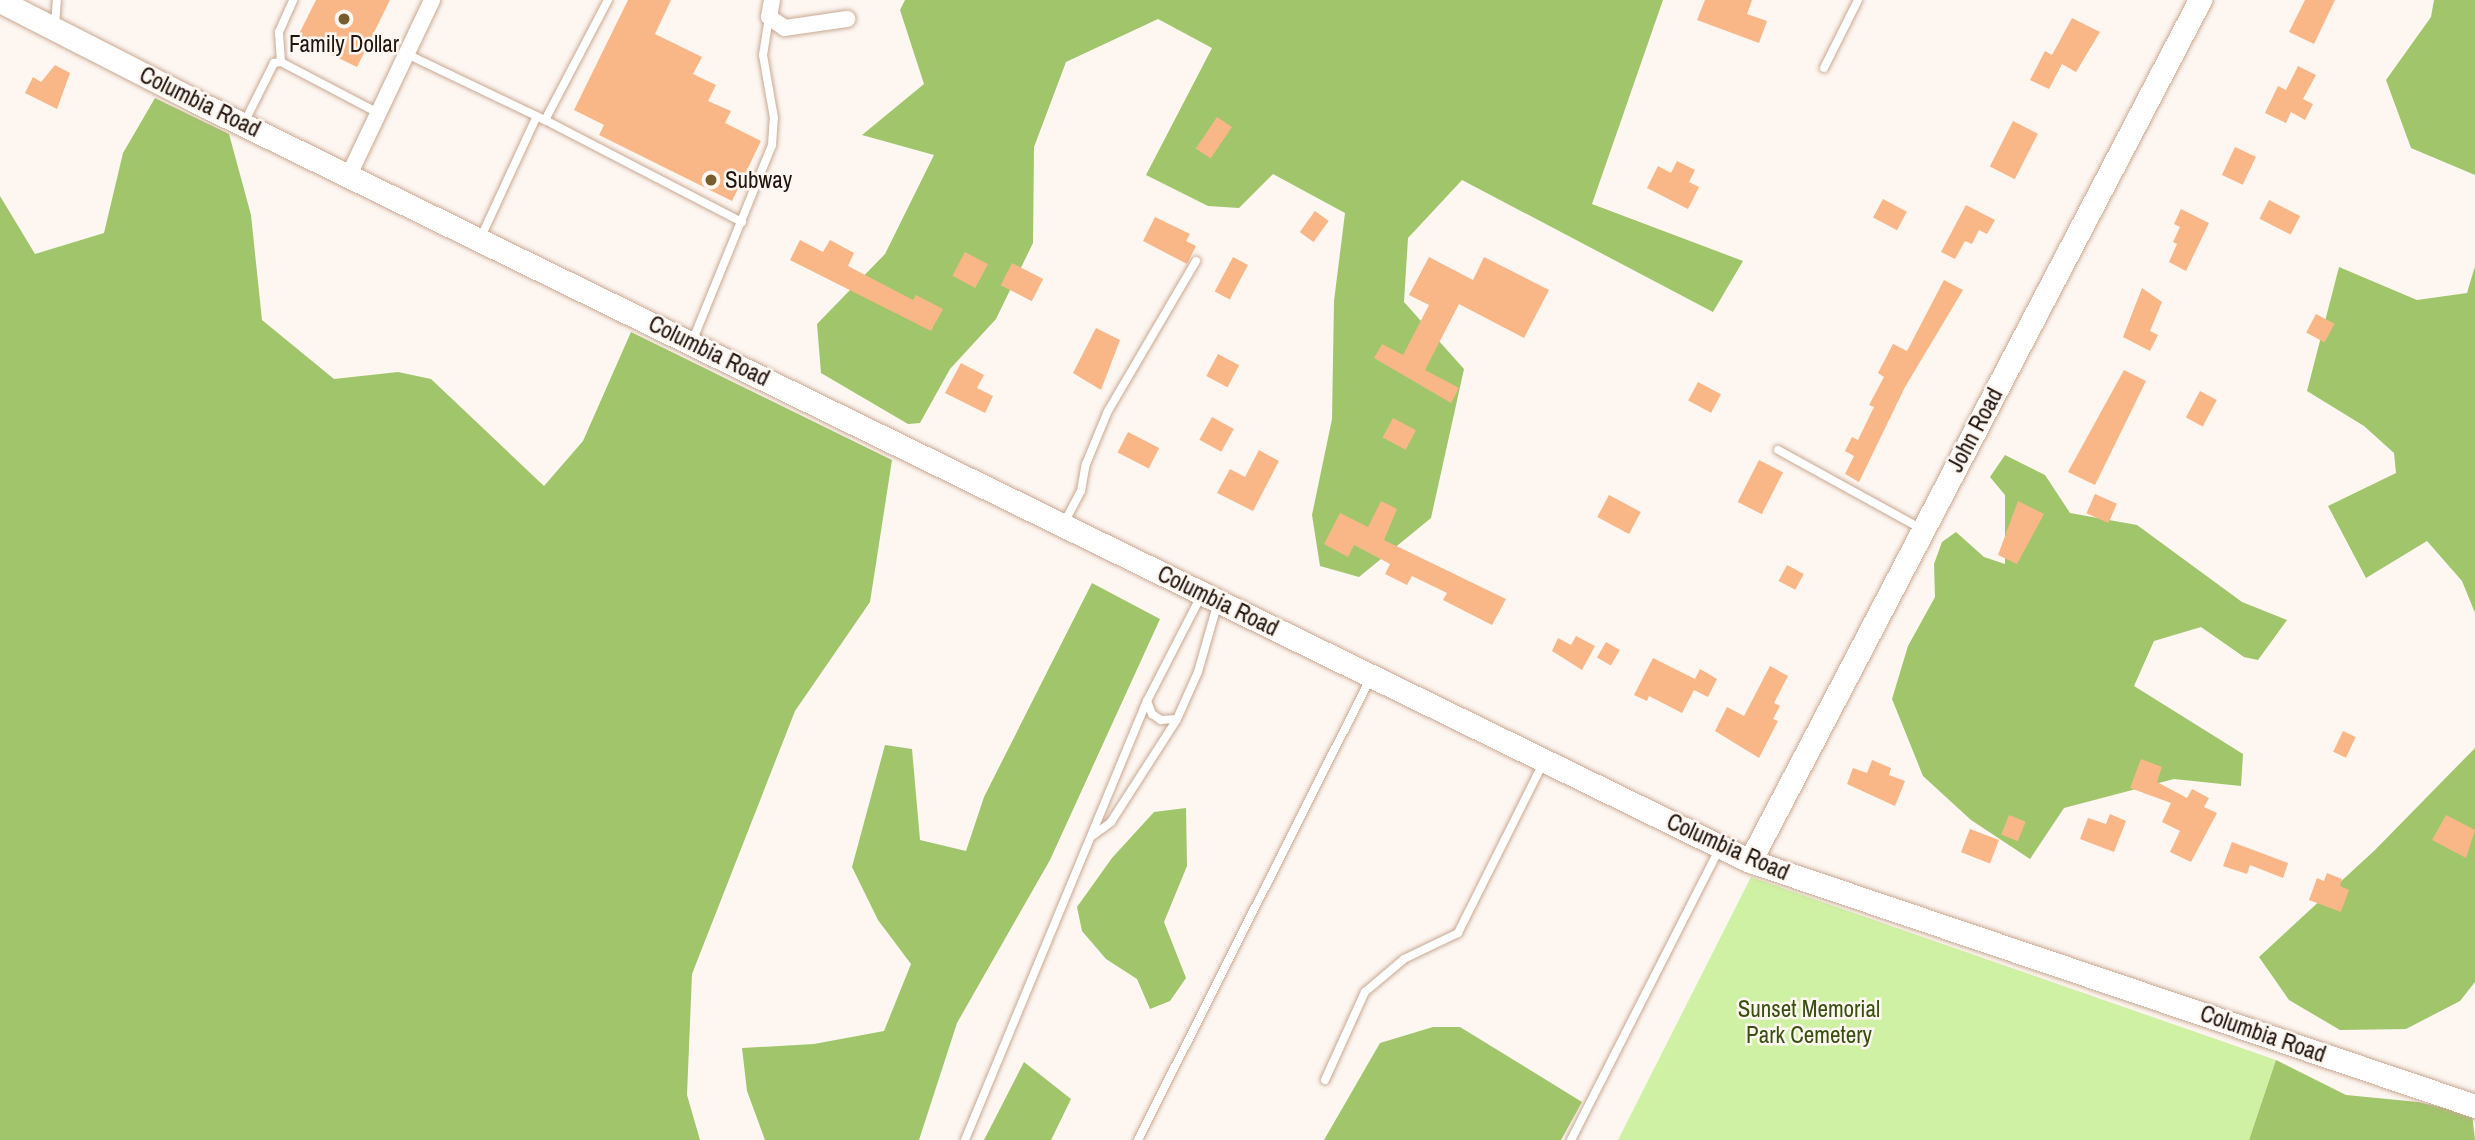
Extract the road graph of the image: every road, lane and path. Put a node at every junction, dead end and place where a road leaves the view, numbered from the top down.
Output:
1 (57, 0) edge
2 (293, 0) edge
3 (432, 0) edge
4 (608, 0) edge
5 (772, 0) edge
6 (1858, 0) edge
7 (2200, 0) edge
8 (0, 1) edge
9 (769, 17) junction
10 (846, 19) dead end
11 (55, 29) junction
12 (407, 54) junction
13 (281, 62) junction
14 (1824, 68) dead end
15 (378, 113) junction
16 (541, 118) junction
17 (243, 124) junction
18 (349, 175) junction
19 (742, 222) junction
20 (481, 237) junction
21 (1196, 261) dead end
22 (692, 342) junction
23 (1779, 450) dead end
24 (1063, 525) junction
25 (1923, 530) junction
26 (1210, 597) junction
27 (1372, 676) junction
28 (1147, 701) junction
29 (1177, 719) junction
30 (1544, 760) junction
31 (1089, 837) junction
32 (1721, 846) junction
33 (1750, 861) junction
34 (1325, 1080) dead end
35 (2475, 1106) edge
36 (965, 1140) edge
37 (1138, 1140) edge
38 (1571, 1140) edge

1 - 11 lane
2 - 13 lane
3 - 12 street
4 - 16 lane
5 - 9 street
6 - 14 lane
7 - 25 main road, John Road
8 - 11 main road, Columbia Road
9 - 10 street
9 - 19 lane
11 - 17 main road, Columbia Road
12 - 15 street
12 - 16 lane
13 - 15 lane
13 - 17 lane
15 - 18 street
16 - 19 lane
16 - 20 lane
17 - 18 main road, Columbia Road
18 - 20 main road, Columbia Road
19 - 22 lane
20 - 22 main road, Columbia Road
21 - 24 lane
22 - 24 main road, Columbia Road
23 - 25 lane
24 - 26 main road, Columbia Road
25 - 33 main road, John Road
26 - 27 main road, Columbia Road
26 - 28 lane
26 - 29 lane
27 - 30 main road, Columbia Road
27 - 37 lane
28 - 29 lane
28 - 31 lane
29 - 31 lane
30 - 32 main road, Columbia Road
30 - 34 lane
31 - 36 lane
32 - 33 main road, Columbia Road
32 - 38 lane
33 - 35 main road, Columbia Road

